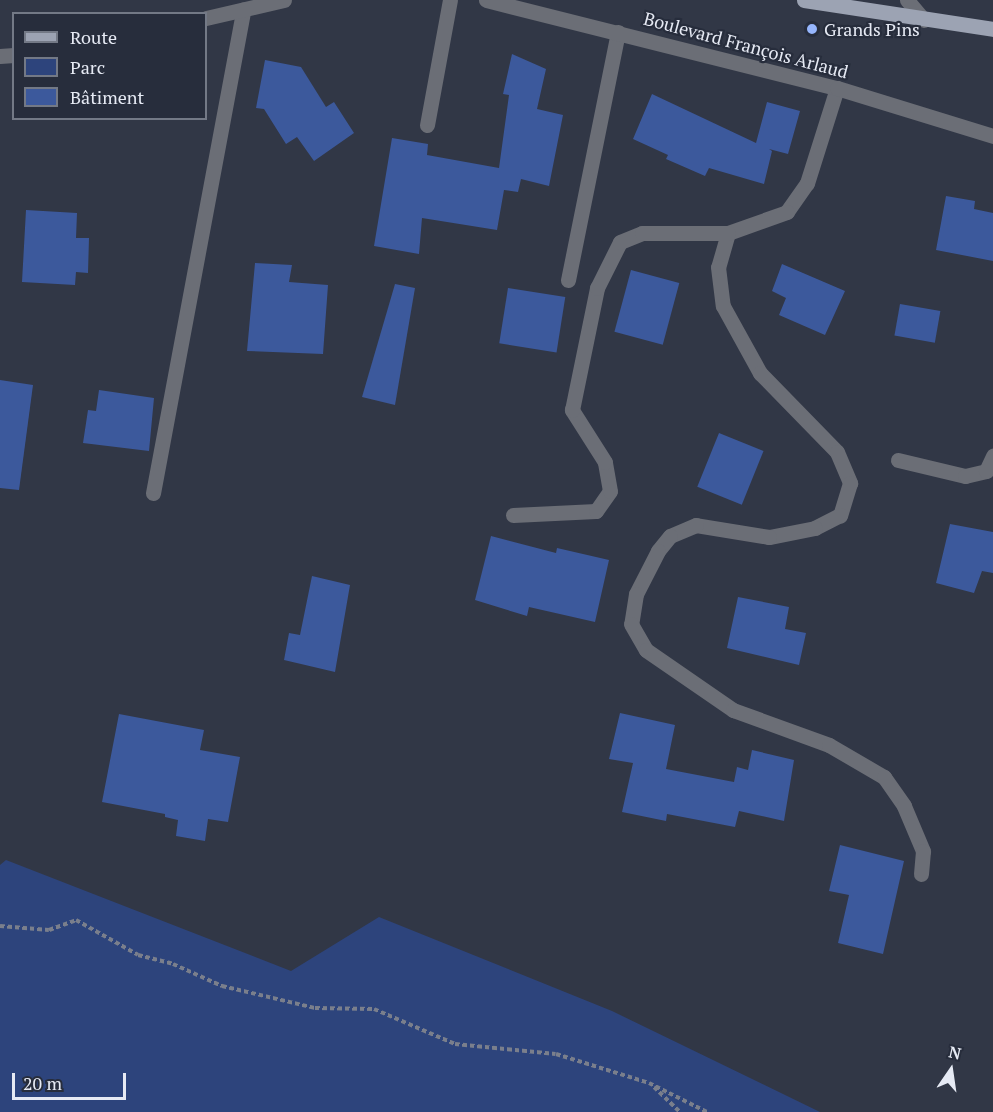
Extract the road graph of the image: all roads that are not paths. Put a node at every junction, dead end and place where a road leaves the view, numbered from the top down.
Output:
1 (284, 0) edge
2 (450, 0) edge
3 (486, 0) edge
4 (804, 0) edge
5 (907, 0) edge
6 (244, 9) junction
7 (207, 18) edge
8 (924, 20) junction
9 (993, 29) edge
10 (618, 32) junction
11 (837, 88) junction
12 (427, 125) dead end
13 (993, 136) edge
14 (728, 233) junction
15 (568, 280) dead end
16 (993, 456) edge
17 (898, 460) dead end
18 (153, 493) dead end
19 (513, 514) dead end
20 (921, 874) dead end

1 - 6 street
2 - 12 street
3 - 10 street, Boulevard François Arlaud
4 - 8 main road
5 - 8 street
6 - 7 street
6 - 18 street
8 - 9 main road
10 - 11 street, Boulevard François Arlaud
10 - 15 street
11 - 13 street, Boulevard François Arlaud
11 - 14 street
14 - 19 street
14 - 20 street
16 - 17 street

